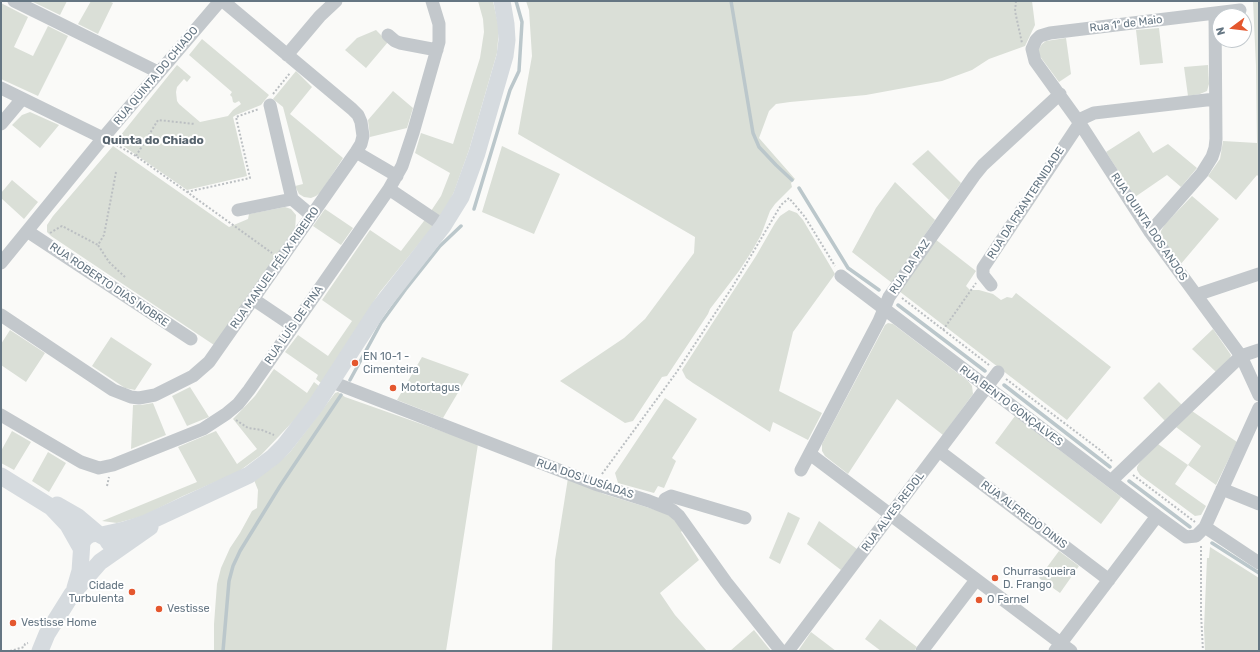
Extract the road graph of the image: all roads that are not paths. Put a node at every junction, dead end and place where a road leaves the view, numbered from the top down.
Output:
1 (14, 1) edge
2 (220, 1) edge
3 (223, 1) edge
4 (336, 1) edge
5 (432, 1) edge
6 (502, 1) edge
7 (1212, 14) edge
8 (388, 35) dead end
9 (1215, 48) edge
10 (437, 50) junction
11 (287, 55) junction
12 (1035, 60) joint
13 (158, 72) junction
14 (1, 88) edge
15 (1060, 94) junction
16 (22, 99) junction
17 (1215, 99) junction
18 (270, 106) road end
19 (1080, 122) junction
20 (1, 124) edge
21 (103, 138) junction
22 (356, 152) junction
23 (397, 176) junction
24 (389, 189) junction
25 (292, 199) junction
26 (238, 210) dead end
27 (311, 215) junction
28 (438, 222) dead end
29 (27, 230) junction
30 (1150, 232) junction
31 (1, 262) edge
32 (1259, 274) edge
33 (841, 276) road end
34 (987, 280) road end
35 (1196, 295) junction
36 (253, 299) junction
37 (884, 308) junction
38 (1, 315) edge
39 (294, 326) junction
40 (191, 340) dead end
41 (1259, 350) edge
42 (1240, 356) junction
43 (998, 372) road end
44 (332, 382) junction
45 (987, 388) junction
46 (1259, 395) edge
47 (1259, 408) edge
48 (1, 415) edge
49 (939, 451) junction
50 (810, 454) junction
51 (801, 470) dead end
52 (1, 476) edge
53 (1114, 478) junction
54 (1222, 489) junction
55 (38, 498) junction
56 (1259, 504) edge
57 (663, 506) junction
58 (173, 510) junction
59 (890, 515) junction
60 (1156, 516) junction
61 (745, 518) dead end
62 (1202, 530) junction
63 (100, 534) junction
64 (81, 551) junction
65 (104, 559) junction
66 (1259, 563) edge
67 (976, 580) junction
68 (1108, 580) junction
69 (72, 594) junction
70 (35, 647) edge
71 (1063, 648) edge
72 (782, 651) edge
73 (788, 651) edge
74 (922, 651) edge

1 - 13 street
2 - 13 street, RUA QUINTA DO CHIADO
3 - 11 street, RUA MANUEL FÉLIX RIBEIRO
4 - 11 street
5 - 10 street, RUA LUÍS DE PINA
6 - 44 main road
7 - 12 street, Rua 1º de Maio
8 - 10 street
9 - 17 street
10 - 23 street, RUA LUÍS DE PINA
11 - 22 street, RUA MANUEL FÉLIX RIBEIRO
12 - 15 street, RUA QUINTA DOS ANJOS
13 - 21 street, RUA QUINTA DO CHIADO
14 - 16 street
15 - 19 street, RUA QUINTA DOS ANJOS
15 - 37 street, RUA DA PAZ
16 - 20 street
16 - 21 street
17 - 19 street
17 - 30 street
18 - 25 street
19 - 30 street, RUA QUINTA DOS ANJOS
19 - 34 street, RUA DA FRANTERNIDADE
21 - 29 street, RUA QUINTA DO CHIADO
22 - 23 street
22 - 27 street, RUA MANUEL FÉLIX RIBEIRO
23 - 24 street, RUA LUÍS DE PINA
24 - 28 street
24 - 39 street, RUA LUÍS DE PINA
25 - 26 street
25 - 27 street
27 - 36 street, RUA MANUEL FÉLIX RIBEIRO
29 - 31 street, RUA QUINTA DO CHIADO
29 - 40 street, RUA ROBERTO DIAS NOBRE
30 - 35 street, RUA QUINTA DOS ANJOS
32 - 35 street
33 - 37 street, RUA BENTO GONÇALVES
35 - 42 street, RUA QUINTA DOS ANJOS
36 - 38 street, RUA MANUEL FÉLIX RIBEIRO
36 - 39 street
37 - 45 street, RUA BENTO GONÇALVES
37 - 50 street, RUA DA PAZ
39 - 48 street, RUA LUÍS DE PINA
41 - 42 street
42 - 46 street, RUA QUINTA DOS ANJOS
42 - 53 street
43 - 45 street, RUA ALVES REDOL
44 - 57 street, RUA DOS LUSÍADAS
44 - 58 main road
45 - 49 street, RUA ALVES REDOL
45 - 53 street, RUA BENTO GONÇALVES
47 - 54 street
49 - 59 street, RUA ALVES REDOL
49 - 68 street, RUA ALFREDO DINIS
50 - 51 street, RUA DA PAZ
50 - 59 street
52 - 55 main road
53 - 60 street, RUA BENTO GONÇALVES
54 - 56 street
54 - 62 street
55 - 63 main road
55 - 64 main road
57 - 61 street
57 - 72 street, RUA DOS LUSÍADAS
58 - 63 main road
58 - 65 main road
59 - 67 street
59 - 73 street, RUA ALVES REDOL
60 - 62 street, RUA BENTO GONÇALVES
60 - 68 street
62 - 66 street
63 - 64 main road
63 - 65 main road
64 - 65 main road
64 - 69 main road
65 - 69 main road
67 - 71 street
67 - 74 street
68 - 71 street
69 - 70 main road

